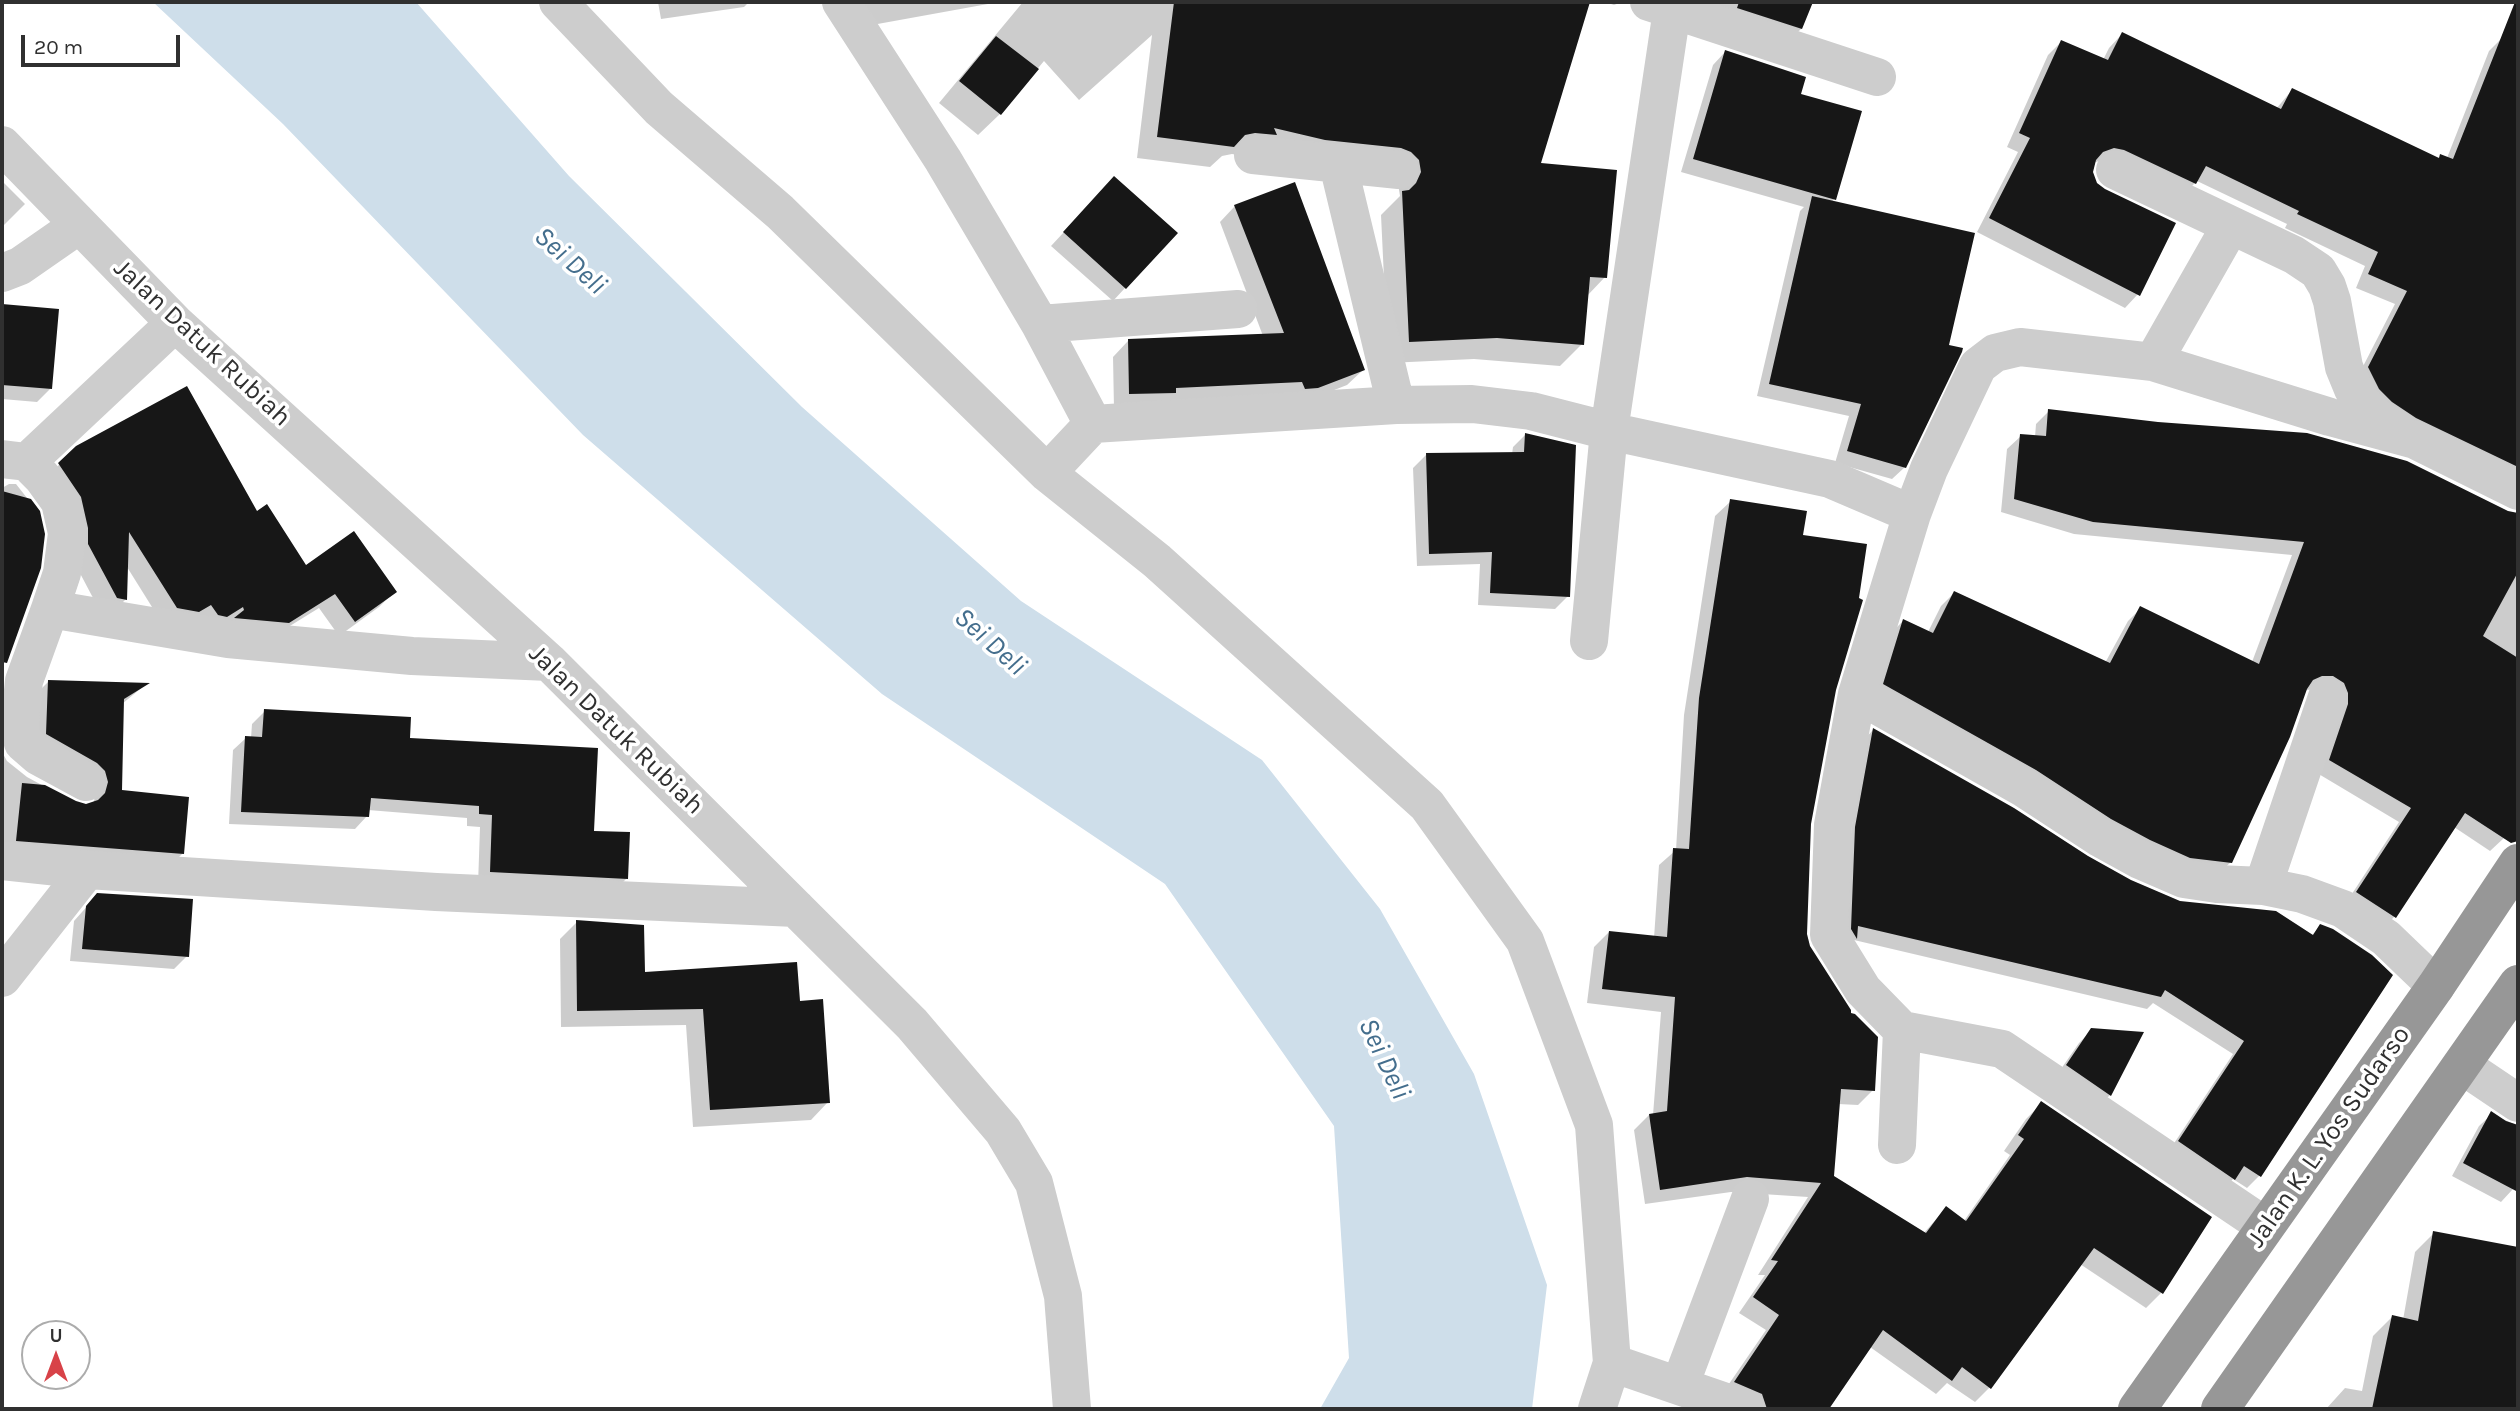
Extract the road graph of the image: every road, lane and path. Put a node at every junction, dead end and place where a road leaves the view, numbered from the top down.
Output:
1 (558, 2) edge
2 (841, 2) edge
3 (1660, 6) edge
4 (1877, 77) dead end
5 (2, 145) edge
6 (1253, 155) dead end
7 (1338, 164) junction
8 (1399, 170) dead end
9 (2115, 170) dead end
10 (79, 225) junction
11 (2231, 225) junction
12 (2, 273) edge
13 (1238, 309) dead end
14 (175, 323) junction
15 (1040, 324) junction
16 (2153, 362) junction
17 (1396, 405) junction
18 (1093, 424) junction
19 (1609, 431) junction
20 (2415, 440) junction
21 (14, 461) edge
22 (1047, 472) junction
23 (2518, 491) edge
24 (1912, 514) junction
25 (50, 609) junction
26 (1589, 641) dead end
27 (549, 662) junction
28 (1857, 694) junction
29 (2327, 697) dead end
30 (86, 782) dead end
31 (2, 861) edge
32 (2518, 863) edge
33 (87, 870) junction
34 (2263, 886) junction
35 (796, 908) junction
36 (2, 978) edge
37 (2518, 984) edge
38 (2436, 986) junction
39 (1902, 1030) junction
40 (2463, 1066) junction
41 (2518, 1103) edge
42 (1897, 1144) dead end
43 (1750, 1199) dead end
44 (2265, 1226) junction
45 (1612, 1363) junction
46 (1680, 1385) junction
47 (1072, 1409) edge
48 (1597, 1409) edge
49 (1746, 1409) edge
50 (2137, 1409) edge
51 (2220, 1409) edge

1 - 22 street
2 - 15 street
3 - 4 street
3 - 19 street
5 - 10 street, Jalan Datuk Rubiah
6 - 7 street
7 - 8 street
7 - 17 street
9 - 11 street
10 - 12 street
10 - 14 street, Jalan Datuk Rubiah
11 - 16 street
11 - 20 street
13 - 15 street
14 - 21 street
14 - 27 street, Jalan Datuk Rubiah
15 - 18 street
16 - 20 street
16 - 24 street
17 - 18 street
17 - 19 street
18 - 22 street
19 - 24 street
19 - 26 street
20 - 23 street
21 - 25 street
22 - 45 street
24 - 28 street
25 - 27 street
25 - 30 street
27 - 35 street, Jalan Datuk Rubiah
28 - 34 street
28 - 39 street
29 - 34 street
31 - 33 street
32 - 38 highway, Jalan K. L. Yos Sudarso
33 - 35 street
33 - 36 street
34 - 38 street
35 - 47 street, Jalan Datuk Rubiah
37 - 40 highway
38 - 44 highway, Jalan K. L. Yos Sudarso
39 - 42 street
39 - 44 street
40 - 41 street
40 - 51 highway
43 - 46 street
44 - 50 highway, Jalan K. L. Yos Sudarso
45 - 46 street
45 - 48 street
46 - 49 street

